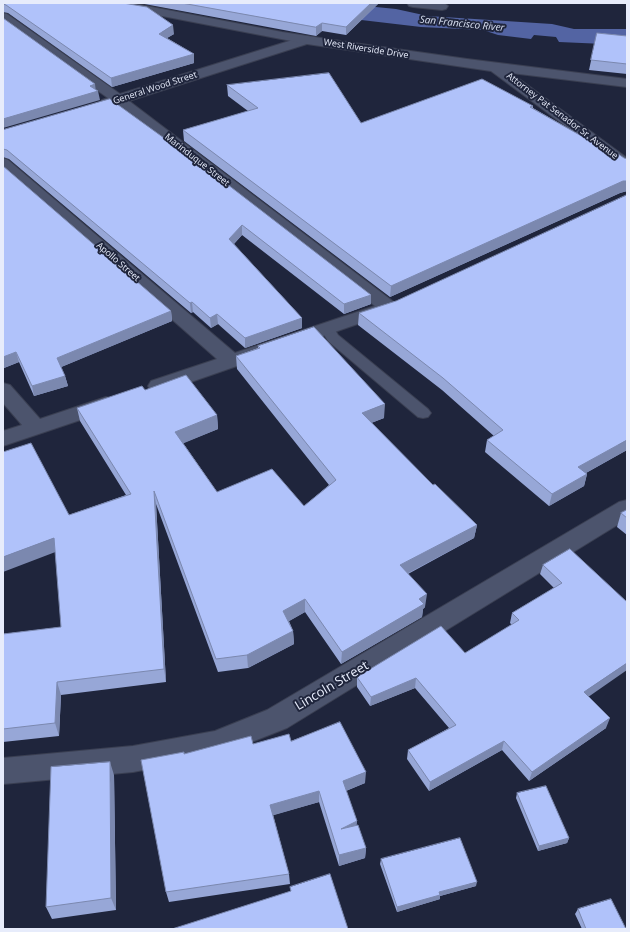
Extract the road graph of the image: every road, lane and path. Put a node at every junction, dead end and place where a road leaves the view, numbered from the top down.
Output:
1 (107, 3) edge
2 (413, 3) edge
3 (442, 6) dead end
4 (3, 17) edge
5 (306, 40) junction
6 (496, 68) junction
7 (627, 83) edge
8 (119, 100) junction
9 (97, 106) edge
10 (3, 163) edge
11 (627, 165) edge
12 (327, 328) junction
13 (232, 360) junction
14 (3, 390) edge
15 (142, 392) edge
16 (119, 399) edge
17 (422, 413) dead end
18 (36, 428) junction
19 (3, 439) edge
20 (627, 508) edge
21 (3, 771) edge

1 - 5 street, West Riverside Drive
2 - 3 street
4 - 8 street, Marinduque Street
5 - 6 street, West Riverside Drive
5 - 8 street, General Wood Street
6 - 7 street, West Riverside Drive
6 - 11 street, Attorney Pat Senador Sr. Avenue
8 - 9 street, General Wood Street
8 - 12 street, Marinduque Street
10 - 13 street, Apollo Street
12 - 13 street
12 - 17 lane
13 - 15 street
14 - 18 street
16 - 18 street
18 - 19 street
20 - 21 street, Lincoln Street

